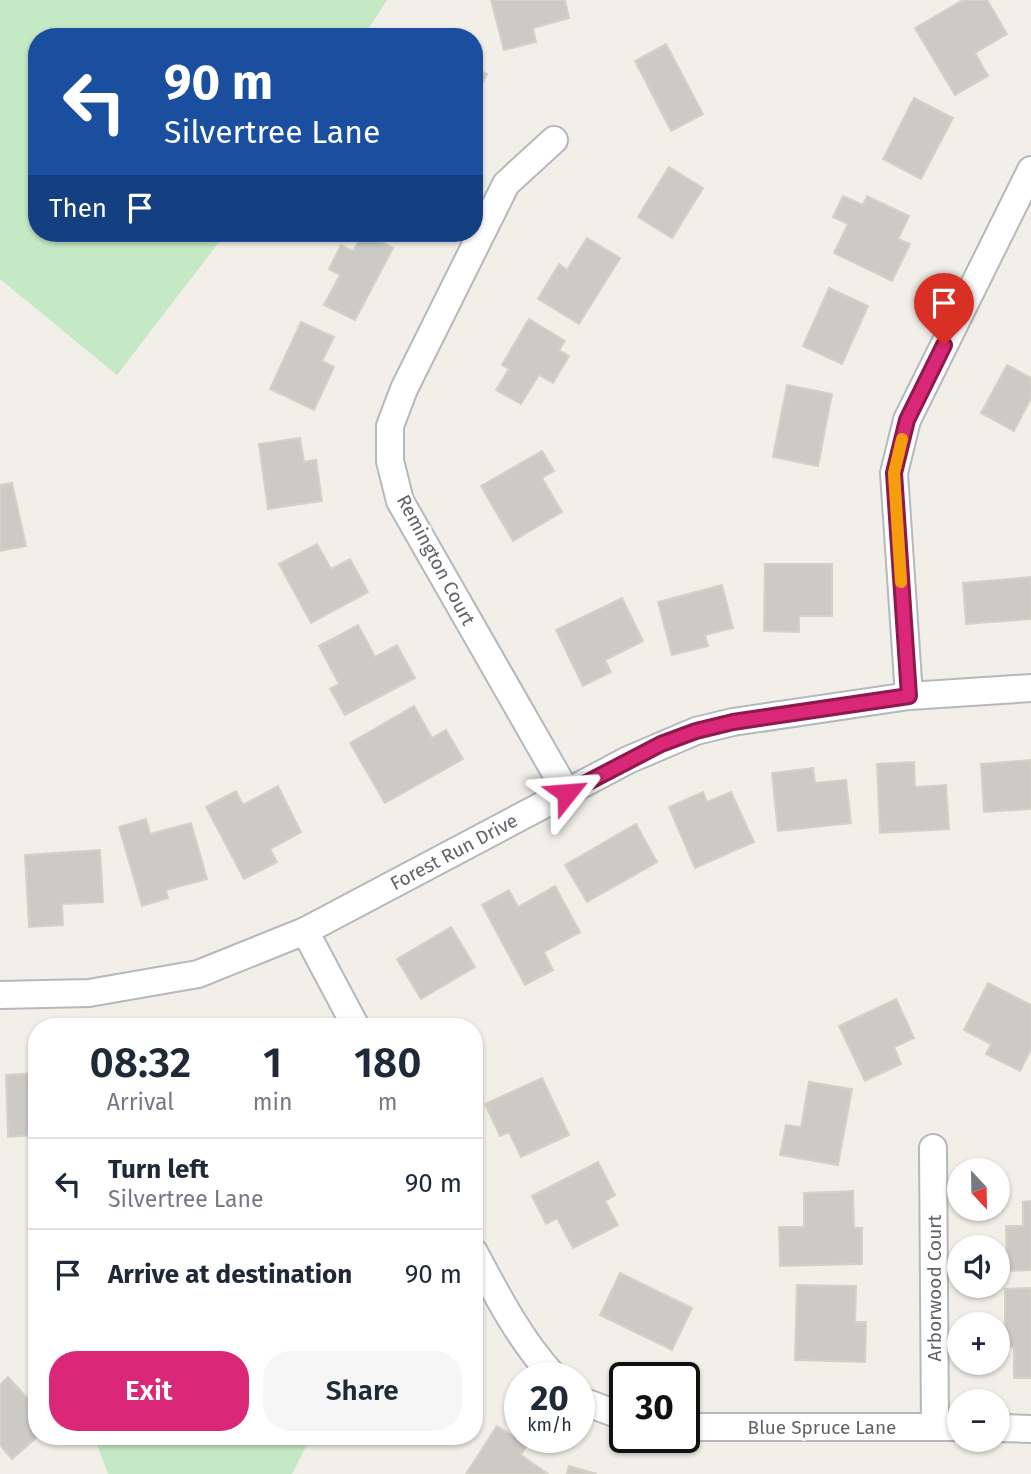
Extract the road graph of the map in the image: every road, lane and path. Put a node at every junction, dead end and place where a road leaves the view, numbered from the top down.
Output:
1 (554, 140) dead end
2 (1031, 170) edge
3 (483, 230) edge
4 (477, 242) edge
5 (1031, 688) edge
6 (909, 696) junction
7 (567, 793) junction
8 (305, 931) junction
9 (0, 995) edge
10 (351, 1018) edge
11 (933, 1149) dead end
12 (483, 1269) edge
13 (540, 1362) edge
14 (700, 1427) edge
15 (947, 1427) edge
16 (1010, 1429) edge
17 (1031, 1429) edge

1 - 3 street, Remington Court
2 - 6 street
4 - 7 street, Remington Court
5 - 6 street, Forest Run Drive
6 - 7 street, Forest Run Drive
7 - 8 street, Forest Run Drive
8 - 9 street, Forest Run Drive
8 - 10 street
11 - 15 street, Arborwood Court
12 - 13 street
14 - 15 street, Blue Spruce Lane
16 - 17 street

